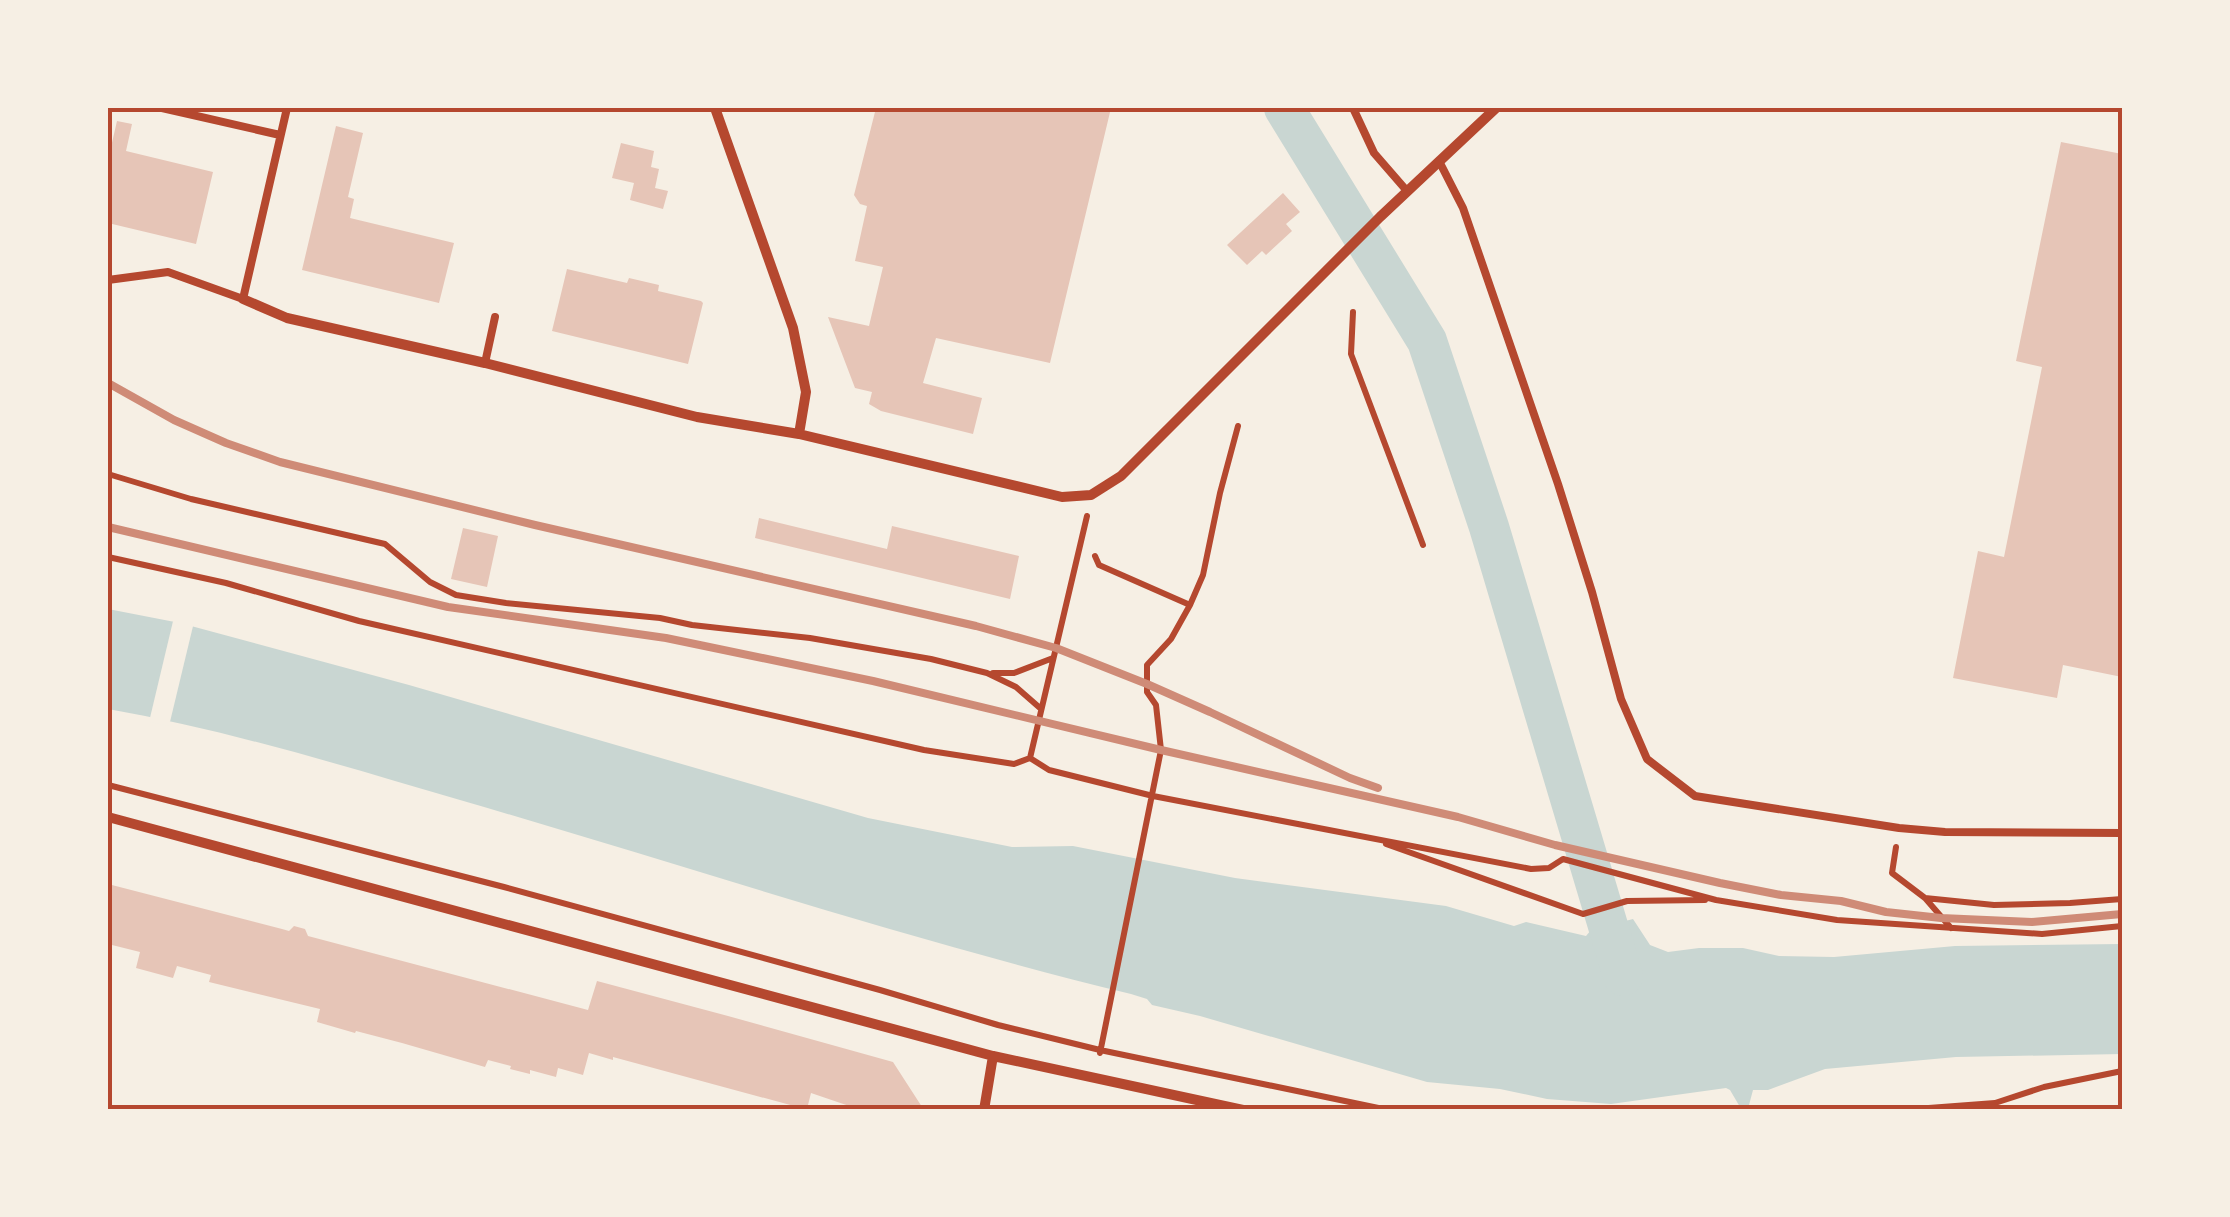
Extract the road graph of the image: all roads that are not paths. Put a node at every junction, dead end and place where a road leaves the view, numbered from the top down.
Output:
1 (162, 108) edge
2 (287, 108) edge
3 (715, 108) edge
4 (1353, 108) edge
5 (1496, 108) edge
6 (280, 136) junction
7 (1439, 161) junction
8 (1407, 191) junction
9 (108, 280) edge
10 (243, 299) junction
11 (496, 317) dead end
12 (485, 364) junction
13 (799, 434) junction
14 (108, 816) edge
15 (2122, 832) edge
16 (994, 1056) junction
17 (984, 1110) edge
18 (1243, 1110) edge

1 - 6 lane
2 - 6 lane
3 - 13 street
4 - 8 lane
5 - 7 street
6 - 10 lane
7 - 8 street
7 - 15 lane
8 - 13 street
9 - 10 lane
10 - 12 street
11 - 12 lane
12 - 13 street
14 - 16 street
16 - 17 street
16 - 18 street

